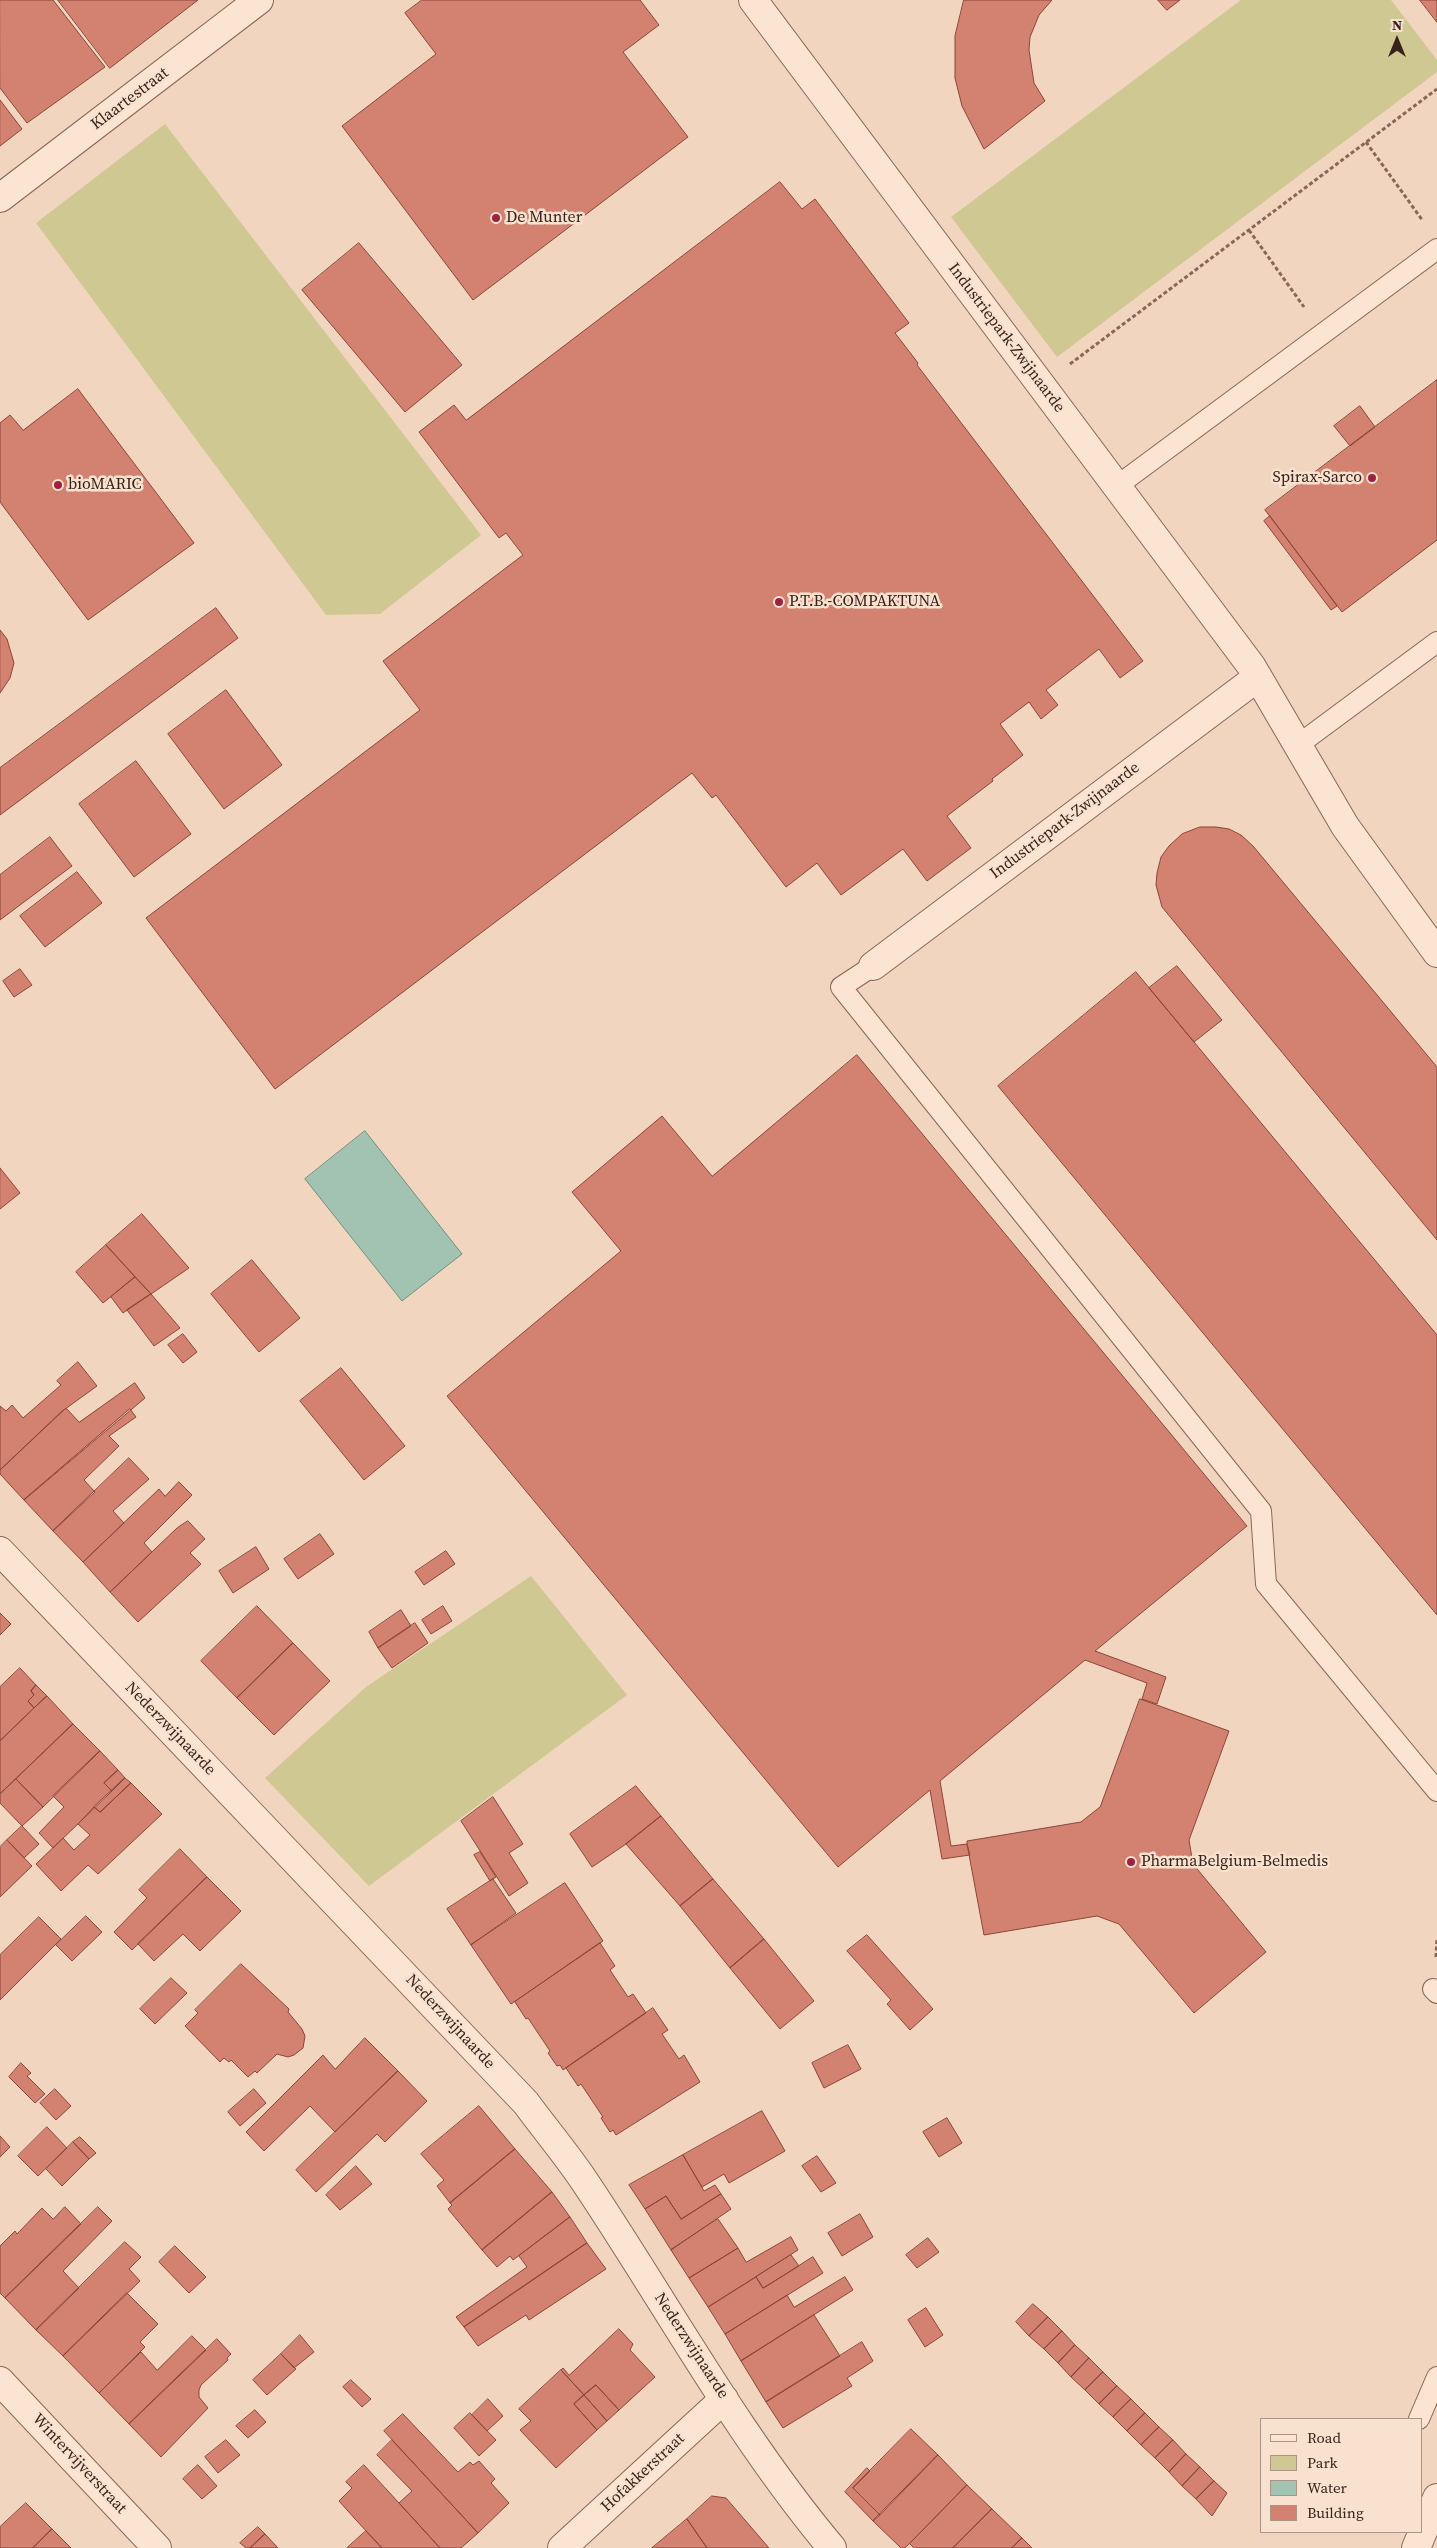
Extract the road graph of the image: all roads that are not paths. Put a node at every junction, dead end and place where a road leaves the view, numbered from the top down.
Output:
1 (259, 0) edge
2 (753, 0) edge
3 (0, 198) edge
4 (1437, 249) edge
5 (1117, 486) junction
6 (1437, 642) edge
7 (1258, 677) junction
8 (1298, 745) junction
9 (1437, 953) edge
10 (872, 966) joint
11 (0, 1551) edge
12 (1437, 1791) edge
13 (1437, 2377) edge
14 (0, 2381) edge
15 (724, 2399) junction
16 (1419, 2418) edge
17 (1437, 2498) edge
18 (1422, 2530) edge
19 (157, 2548) edge
20 (562, 2548) edge
21 (832, 2548) edge

1 - 3 street, Klaartestraat
2 - 5 street, Industriepark-Zwijnaarde
4 - 5 lane
5 - 7 street, Industriepark-Zwijnaarde
6 - 8 lane
7 - 8 street, Industriepark-Zwijnaarde
7 - 10 street, Industriepark-Zwijnaarde
8 - 9 street, Industriepark-Zwijnaarde
10 - 12 lane
11 - 15 street, Nederzwijnaarde
13 - 16 lane
14 - 19 street, Wintervijverstraat
15 - 20 street, Hofakkerstraat
15 - 21 street, Nederzwijnaarde
17 - 18 street

